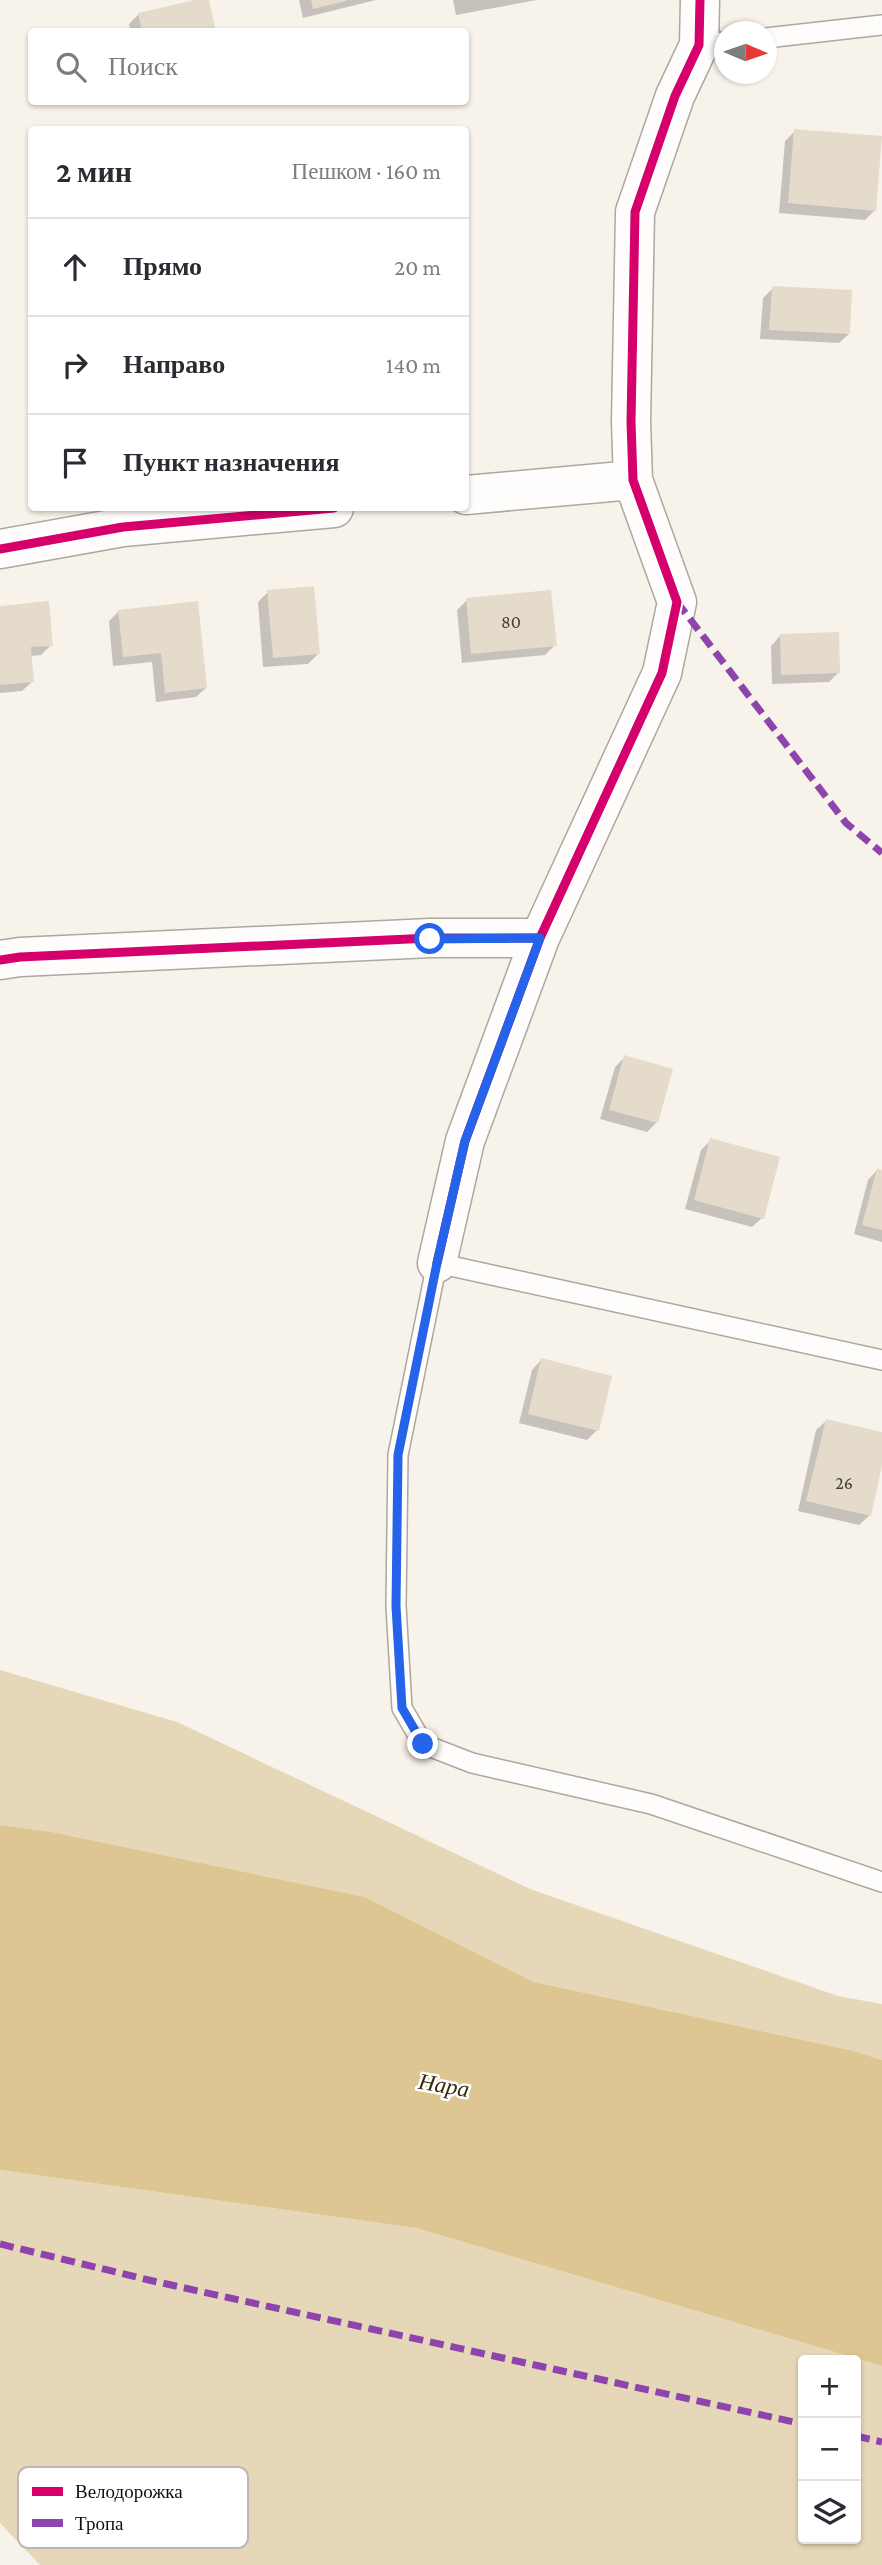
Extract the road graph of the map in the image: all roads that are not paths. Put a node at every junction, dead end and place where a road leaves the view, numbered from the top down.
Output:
1 (701, 0) edge
2 (882, 25) edge
3 (777, 37) edge
4 (712, 44) edge
5 (633, 480) junction
6 (469, 495) edge
7 (301, 511) edge
8 (0, 549) edge
9 (540, 938) junction
10 (0, 960) edge
11 (437, 1263) junction
12 (882, 1360) edge
13 (882, 1882) edge

1 - 4 street
2 - 3 lane
4 - 5 street
5 - 6 street
5 - 9 street
7 - 8 street
9 - 10 street
9 - 11 street
11 - 12 lane
11 - 13 lane

